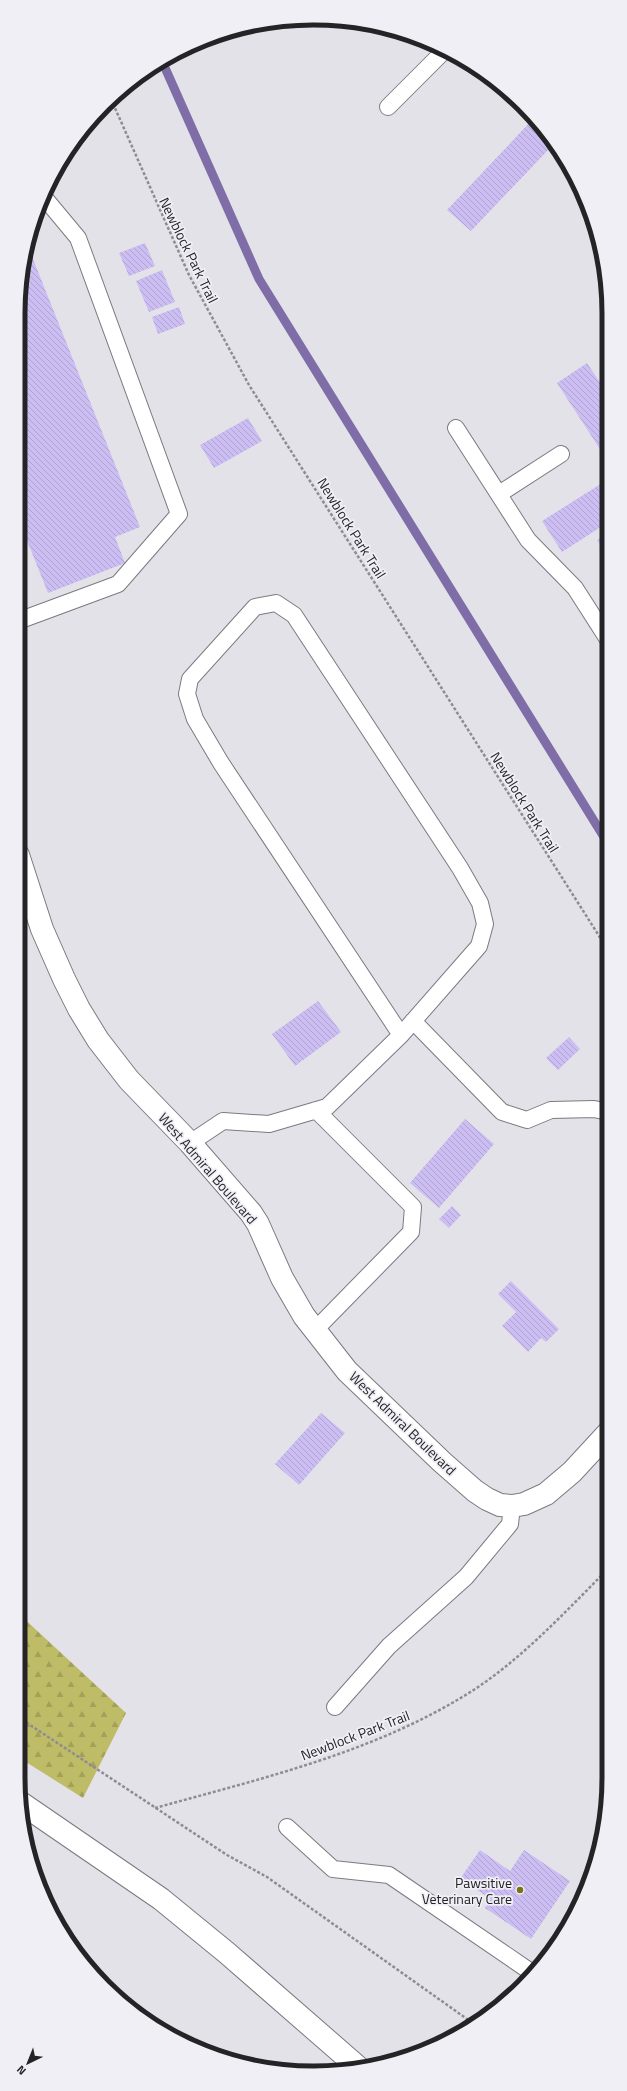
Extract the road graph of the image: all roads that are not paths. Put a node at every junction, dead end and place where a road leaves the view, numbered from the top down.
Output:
1 (440, 55) edge
2 (388, 107) dead end
3 (48, 202) edge
4 (456, 428) dead end
5 (561, 454) dead end
6 (499, 494) junction
7 (25, 618) edge
8 (602, 630) edge
9 (25, 877) edge
10 (413, 1021) junction
11 (401, 1035) junction
12 (316, 1110) junction
13 (602, 1111) edge
14 (190, 1143) junction
15 (315, 1330) junction
16 (602, 1440) edge
17 (512, 1506) junction
18 (335, 1707) dead end
19 (27, 1807) edge
20 (287, 1827) dead end
21 (528, 1970) edge
22 (354, 2063) edge

1 - 2 lane
3 - 7 lane
4 - 6 lane
5 - 6 lane
6 - 8 lane
9 - 14 main road, West Admiral Boulevard
10 - 11 lane
10 - 11 lane
10 - 13 lane
11 - 12 lane
12 - 14 lane
12 - 15 lane
14 - 15 main road, West Admiral Boulevard
15 - 17 main road, West Admiral Boulevard
16 - 17 main road, West Admiral Boulevard
17 - 18 lane
19 - 22 main road
20 - 21 lane

